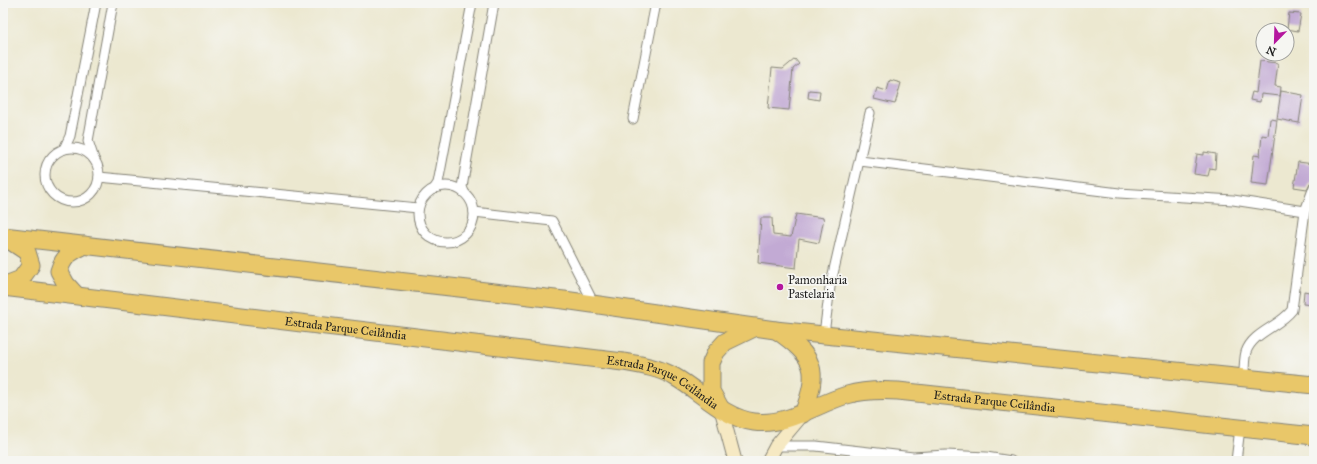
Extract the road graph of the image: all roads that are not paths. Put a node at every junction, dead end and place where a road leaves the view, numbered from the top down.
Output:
1 (96, 3) edge
2 (113, 3) edge
3 (472, 3) edge
4 (494, 3) edge
5 (656, 3) edge
6 (870, 113) dead end
7 (633, 119) dead end
8 (64, 149) junction
9 (94, 160) junction
10 (860, 161) junction
11 (99, 177) junction
12 (1314, 187) edge
13 (434, 189) junction
14 (464, 192) junction
15 (418, 208) junction
16 (1305, 211) junction
17 (474, 212) junction
18 (3, 236) edge
19 (85, 245) junction
20 (3, 287) edge
21 (76, 295) junction
22 (594, 304) junction
23 (756, 327) junction
24 (775, 330) junction
25 (824, 334) junction
26 (1244, 377) junction
27 (1314, 385) edge
28 (721, 409) junction
29 (802, 414) junction
30 (1240, 428) junction
31 (1314, 436) edge
32 (776, 446) junction
33 (736, 461) edge
34 (768, 461) edge
35 (1011, 461) edge
36 (1236, 461) edge

1 - 8 street
2 - 9 street
3 - 13 street
4 - 14 street
5 - 7 street
6 - 10 street
8 - 9 street
8 - 11 street
9 - 11 street
10 - 16 street
10 - 25 street
11 - 15 street
12 - 16 street
13 - 14 street
13 - 15 street
14 - 17 street
15 - 17 street
16 - 26 street
17 - 22 street
18 - 19 highway
18 - 20 highway
19 - 21 highway
19 - 22 highway
20 - 21 highway, Estrada Parque Ceilândia
21 - 28 highway, Estrada Parque Ceilândia
22 - 23 highway
23 - 24 highway
23 - 28 highway
24 - 25 highway
24 - 29 highway
25 - 26 highway
26 - 27 highway
28 - 29 highway, Estrada Parque Ceilândia
28 - 33 main road
29 - 30 highway, Estrada Parque Ceilândia
29 - 32 main road
30 - 31 highway, Estrada Parque Ceilândia
30 - 36 street
32 - 34 main road
32 - 35 street

